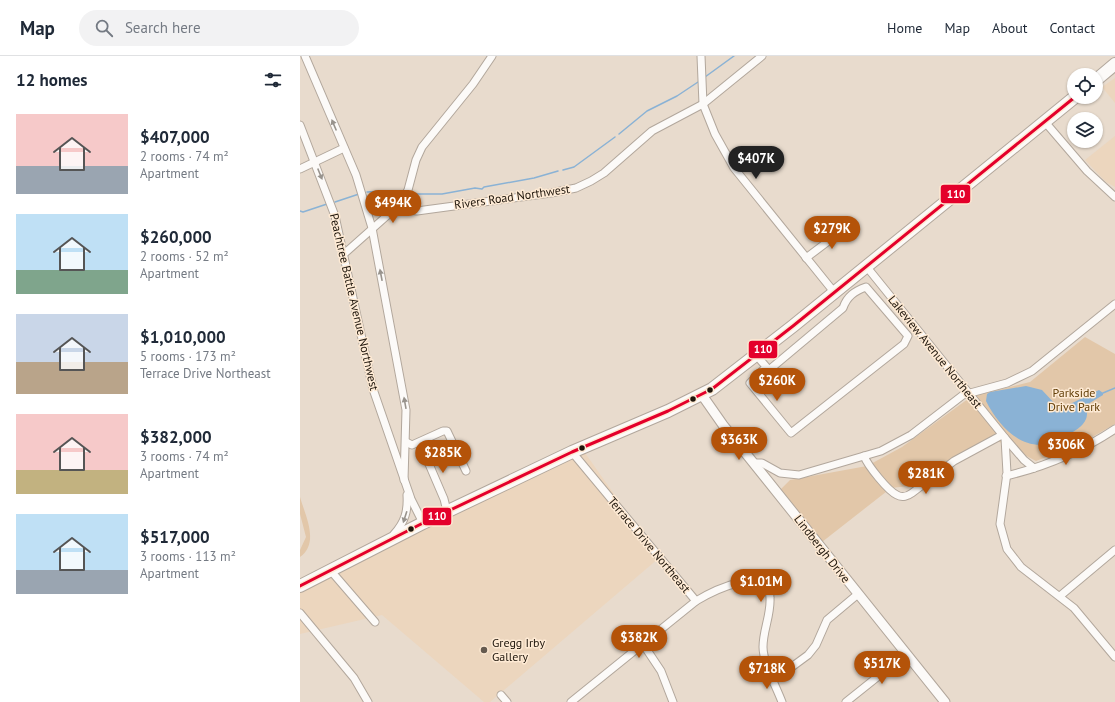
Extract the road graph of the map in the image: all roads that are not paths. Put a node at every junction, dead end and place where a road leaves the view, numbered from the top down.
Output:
1 (305, 56) edge
2 (492, 56) edge
3 (701, 56) edge
4 (762, 56) edge
5 (1115, 64) edge
6 (1103, 74) edge
7 (702, 104) junction
8 (1067, 104) edge
9 (1045, 122) junction
10 (300, 125) edge
11 (344, 148) junction
12 (315, 162) junction
13 (300, 169) edge
14 (1115, 197) edge
15 (399, 206) junction
16 (847, 227) dead end
17 (372, 228) junction
18 (345, 253) junction
19 (806, 258) junction
20 (866, 266) junction
21 (834, 292) junction
22 (1115, 304) edge
23 (904, 314) junction
24 (894, 319) junction
25 (912, 323) junction
26 (902, 330) junction
27 (756, 355) junction
28 (768, 370) junction
29 (968, 393) junction
30 (702, 395) junction
31 (1115, 429) edge
32 (1004, 436) junction
33 (406, 442) junction
34 (420, 443) junction
35 (572, 452) junction
36 (864, 456) junction
37 (754, 463) junction
38 (1034, 468) junction
39 (466, 471) dead end
40 (1006, 476) junction
41 (404, 480) junction
42 (407, 488) junction
43 (447, 511) junction
44 (423, 523) junction
45 (390, 540) junction
46 (1115, 550) edge
47 (331, 571) junction
48 (300, 586) edge
49 (858, 594) junction
50 (1060, 596) junction
51 (696, 601) junction
52 (300, 613) edge
53 (375, 622) dead end
54 (643, 644) junction
55 (906, 654) junction
56 (1115, 657) edge
57 (770, 671) junction
58 (501, 695) dead end
59 (368, 702) edge
60 (507, 702) edge
61 (571, 702) edge
62 (673, 702) edge
63 (782, 702) edge
64 (846, 702) edge
65 (945, 702) edge

11 -> 1 street, Peachtree Battle Avenue Northwest
2 - 15 street
3 - 7 street
4 - 7 street, Rivers Road Northwest
5 - 6 highway
7 - 15 street, Rivers Road Northwest
7 - 19 street
8 - 9 highway
9 - 14 street
9 - 20 highway
10 - 12 street, Peachtree Battle Avenue Northwest
11 - 12 street
11 - 17 street, Peachtree Battle Avenue Northwest
12 - 13 street
12 -> 18 street, Peachtree Battle Avenue Northwest
15 - 17 street
16 - 19 street
17 - 18 street
33 -> 17 street, Peachtree Battle Avenue Northwest
18 - 41 street, Peachtree Battle Avenue Northwest
19 - 21 street
20 - 21 highway
20 - 23 street, Lakeview Avenue Northeast
21 - 27 highway
22 - 29 street
23 - 24 street
23 - 25 street, Lakeview Avenue Northeast
24 - 26 street
24 - 28 street
25 - 26 street
25 - 29 street, Lakeview Avenue Northeast
26 - 28 street
27 - 28 street
27 - 30 highway
29 - 32 street, Lakeview Avenue Northeast
29 - 36 street
30 - 35 highway
30 - 37 main road, Lindbergh Drive
31 - 38 street
32 - 36 street
32 - 38 street, Lakeview Avenue Northeast
32 - 40 street
33 - 34 street
33 - 41 street, Peachtree Battle Avenue Northwest
34 - 39 street
34 - 43 street
35 - 43 highway
35 - 51 street, Terrace Drive Northeast
36 - 37 street
37 - 49 main road, Lindbergh Drive
38 - 40 street
40 - 50 street
41 - 42 street, Peachtree Battle Avenue Northwest
42 - 44 street, Peachtree Battle Avenue Northwest
42 -> 45 street, Peachtree Battle Avenue Northwest
43 - 44 highway
44 - 45 highway
45 - 47 highway
46 - 50 street
47 - 48 highway
47 - 53 street
49 - 55 main road, Lindbergh Drive
49 - 57 street
50 - 56 street
51 - 54 street
51 - 57 street, Terrace Drive Northeast
52 - 59 street
54 - 61 street
54 - 62 street
55 - 64 street
55 - 65 main road, Lindbergh Drive
57 - 63 street, Terrace Drive Northeast
58 - 60 street

